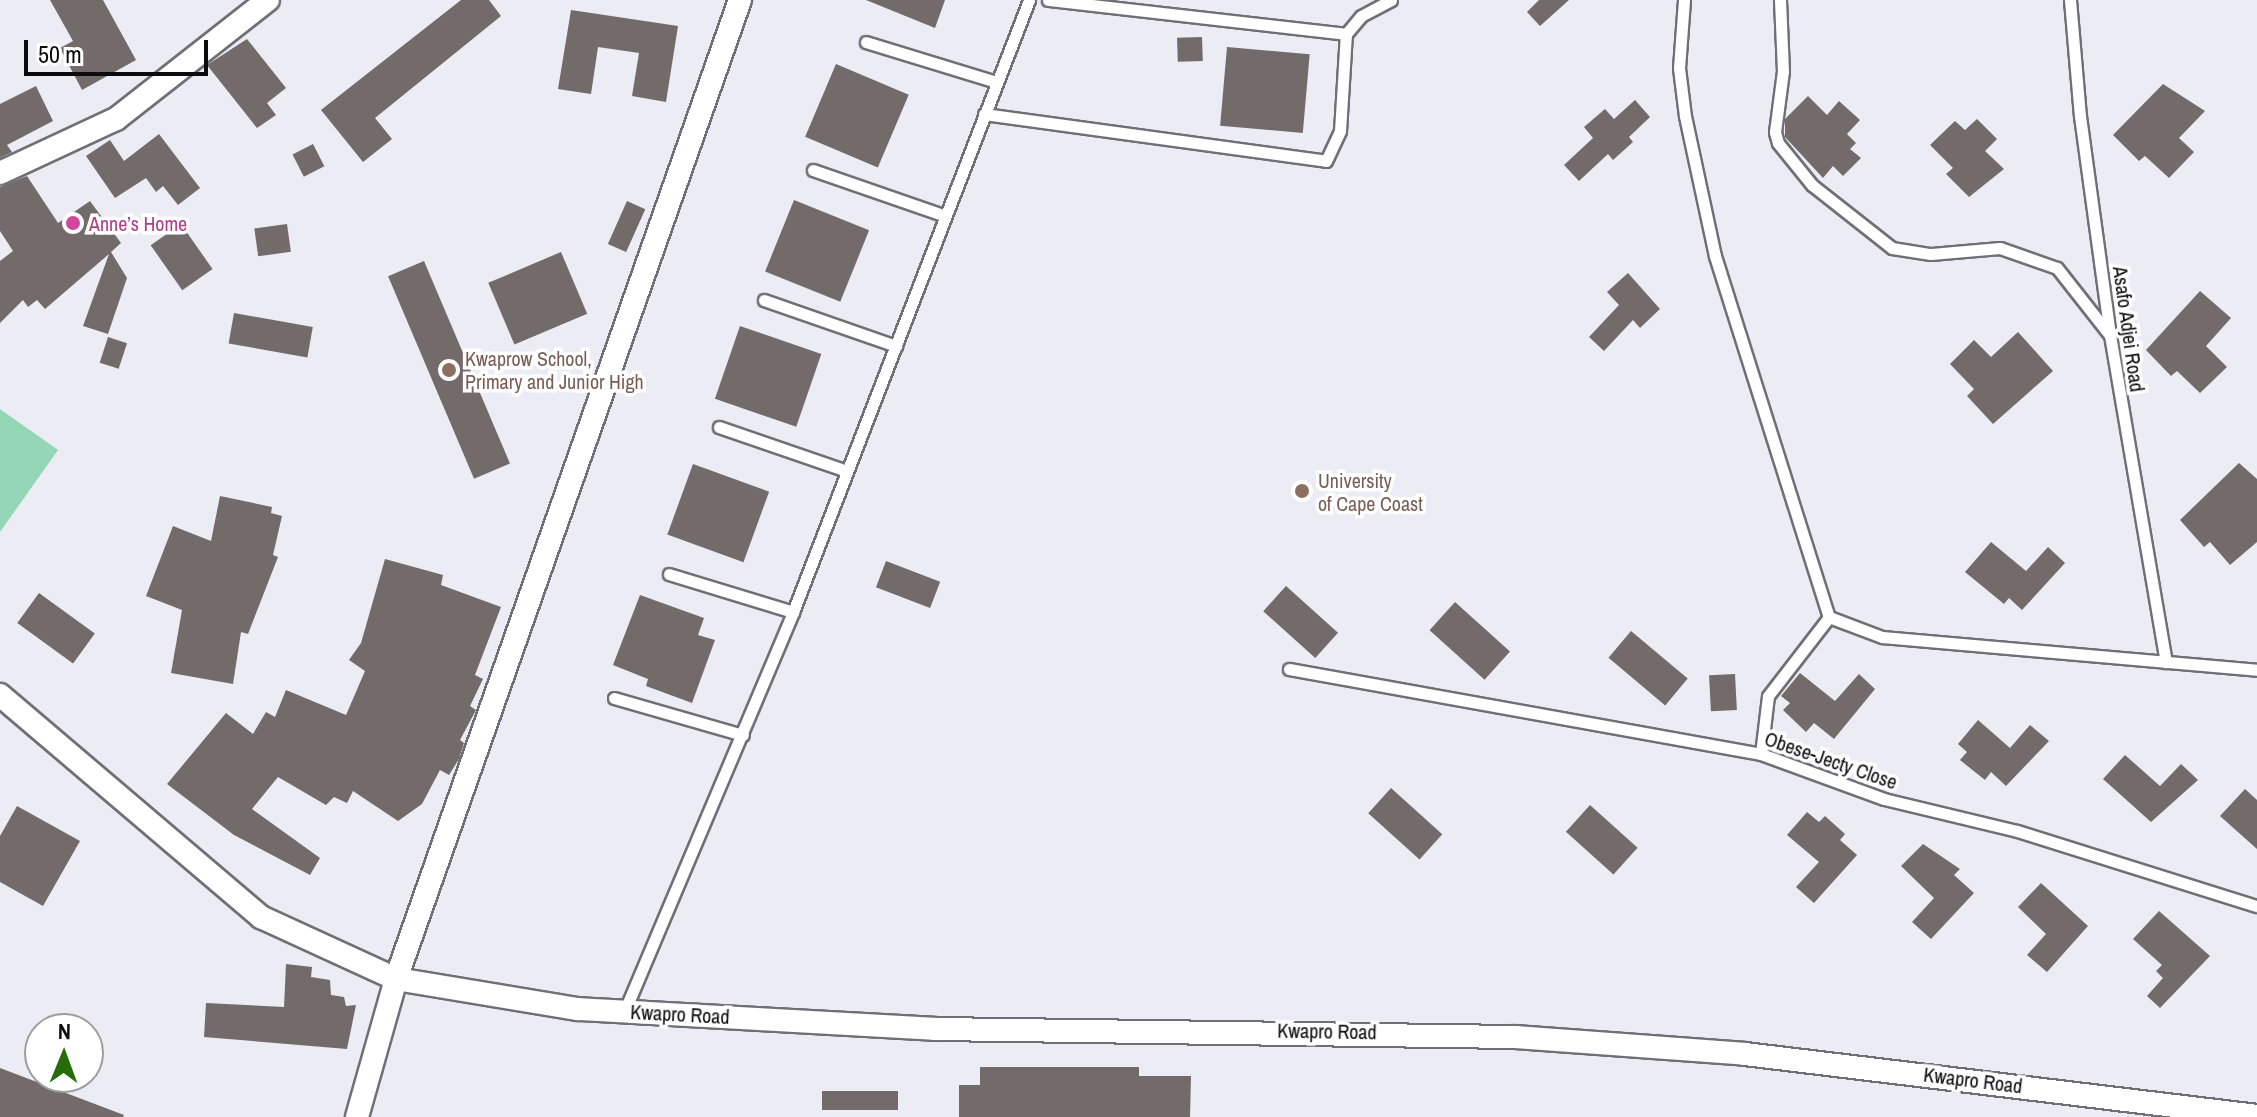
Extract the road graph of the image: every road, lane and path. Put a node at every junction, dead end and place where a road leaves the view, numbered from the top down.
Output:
1 (268, 0) edge
2 (740, 0) edge
3 (1029, 0) edge
4 (1048, 0) edge
5 (1391, 0) edge
6 (1684, 0) edge
7 (1780, 0) edge
8 (2070, 0) edge
9 (1346, 34) junction
10 (866, 42) dead end
11 (996, 82) junction
12 (984, 114) junction
13 (813, 170) dead end
14 (0, 173) edge
15 (943, 215) junction
16 (764, 300) dead end
17 (2110, 335) junction
18 (896, 346) junction
19 (719, 427) dead end
20 (844, 470) junction
21 (669, 574) dead end
22 (793, 612) junction
23 (1829, 617) junction
24 (2166, 662) junction
25 (1289, 669) dead end
26 (2257, 670) edge
27 (0, 695) edge
28 (614, 698) dead end
29 (743, 735) junction
30 (1761, 754) junction
31 (2257, 906) edge
32 (396, 979) junction
33 (625, 1010) junction
34 (2257, 1116) edge
35 (357, 1117) edge

1 - 14 street
2 - 32 street
3 - 11 lane
4 - 9 lane
5 - 9 lane
6 - 23 lane
7 - 17 lane
8 - 17 lane, Asafo Adjei Road
9 - 12 lane
10 - 11 lane
11 - 12 lane
12 - 15 lane
13 - 15 lane
15 - 18 lane
16 - 18 lane
17 - 24 lane, Asafo Adjei Road
18 - 20 lane
19 - 20 lane
20 - 22 lane
21 - 22 lane
22 - 29 lane
23 - 24 lane
23 - 30 lane
24 - 26 lane
25 - 30 lane, Obese-Jecty Close
27 - 32 street, Kwapro Road
28 - 29 lane
29 - 33 lane
30 - 31 lane, Obese-Jecty Close
32 - 33 street, Kwapro Road
32 - 35 street
33 - 34 street, Kwapro Road

